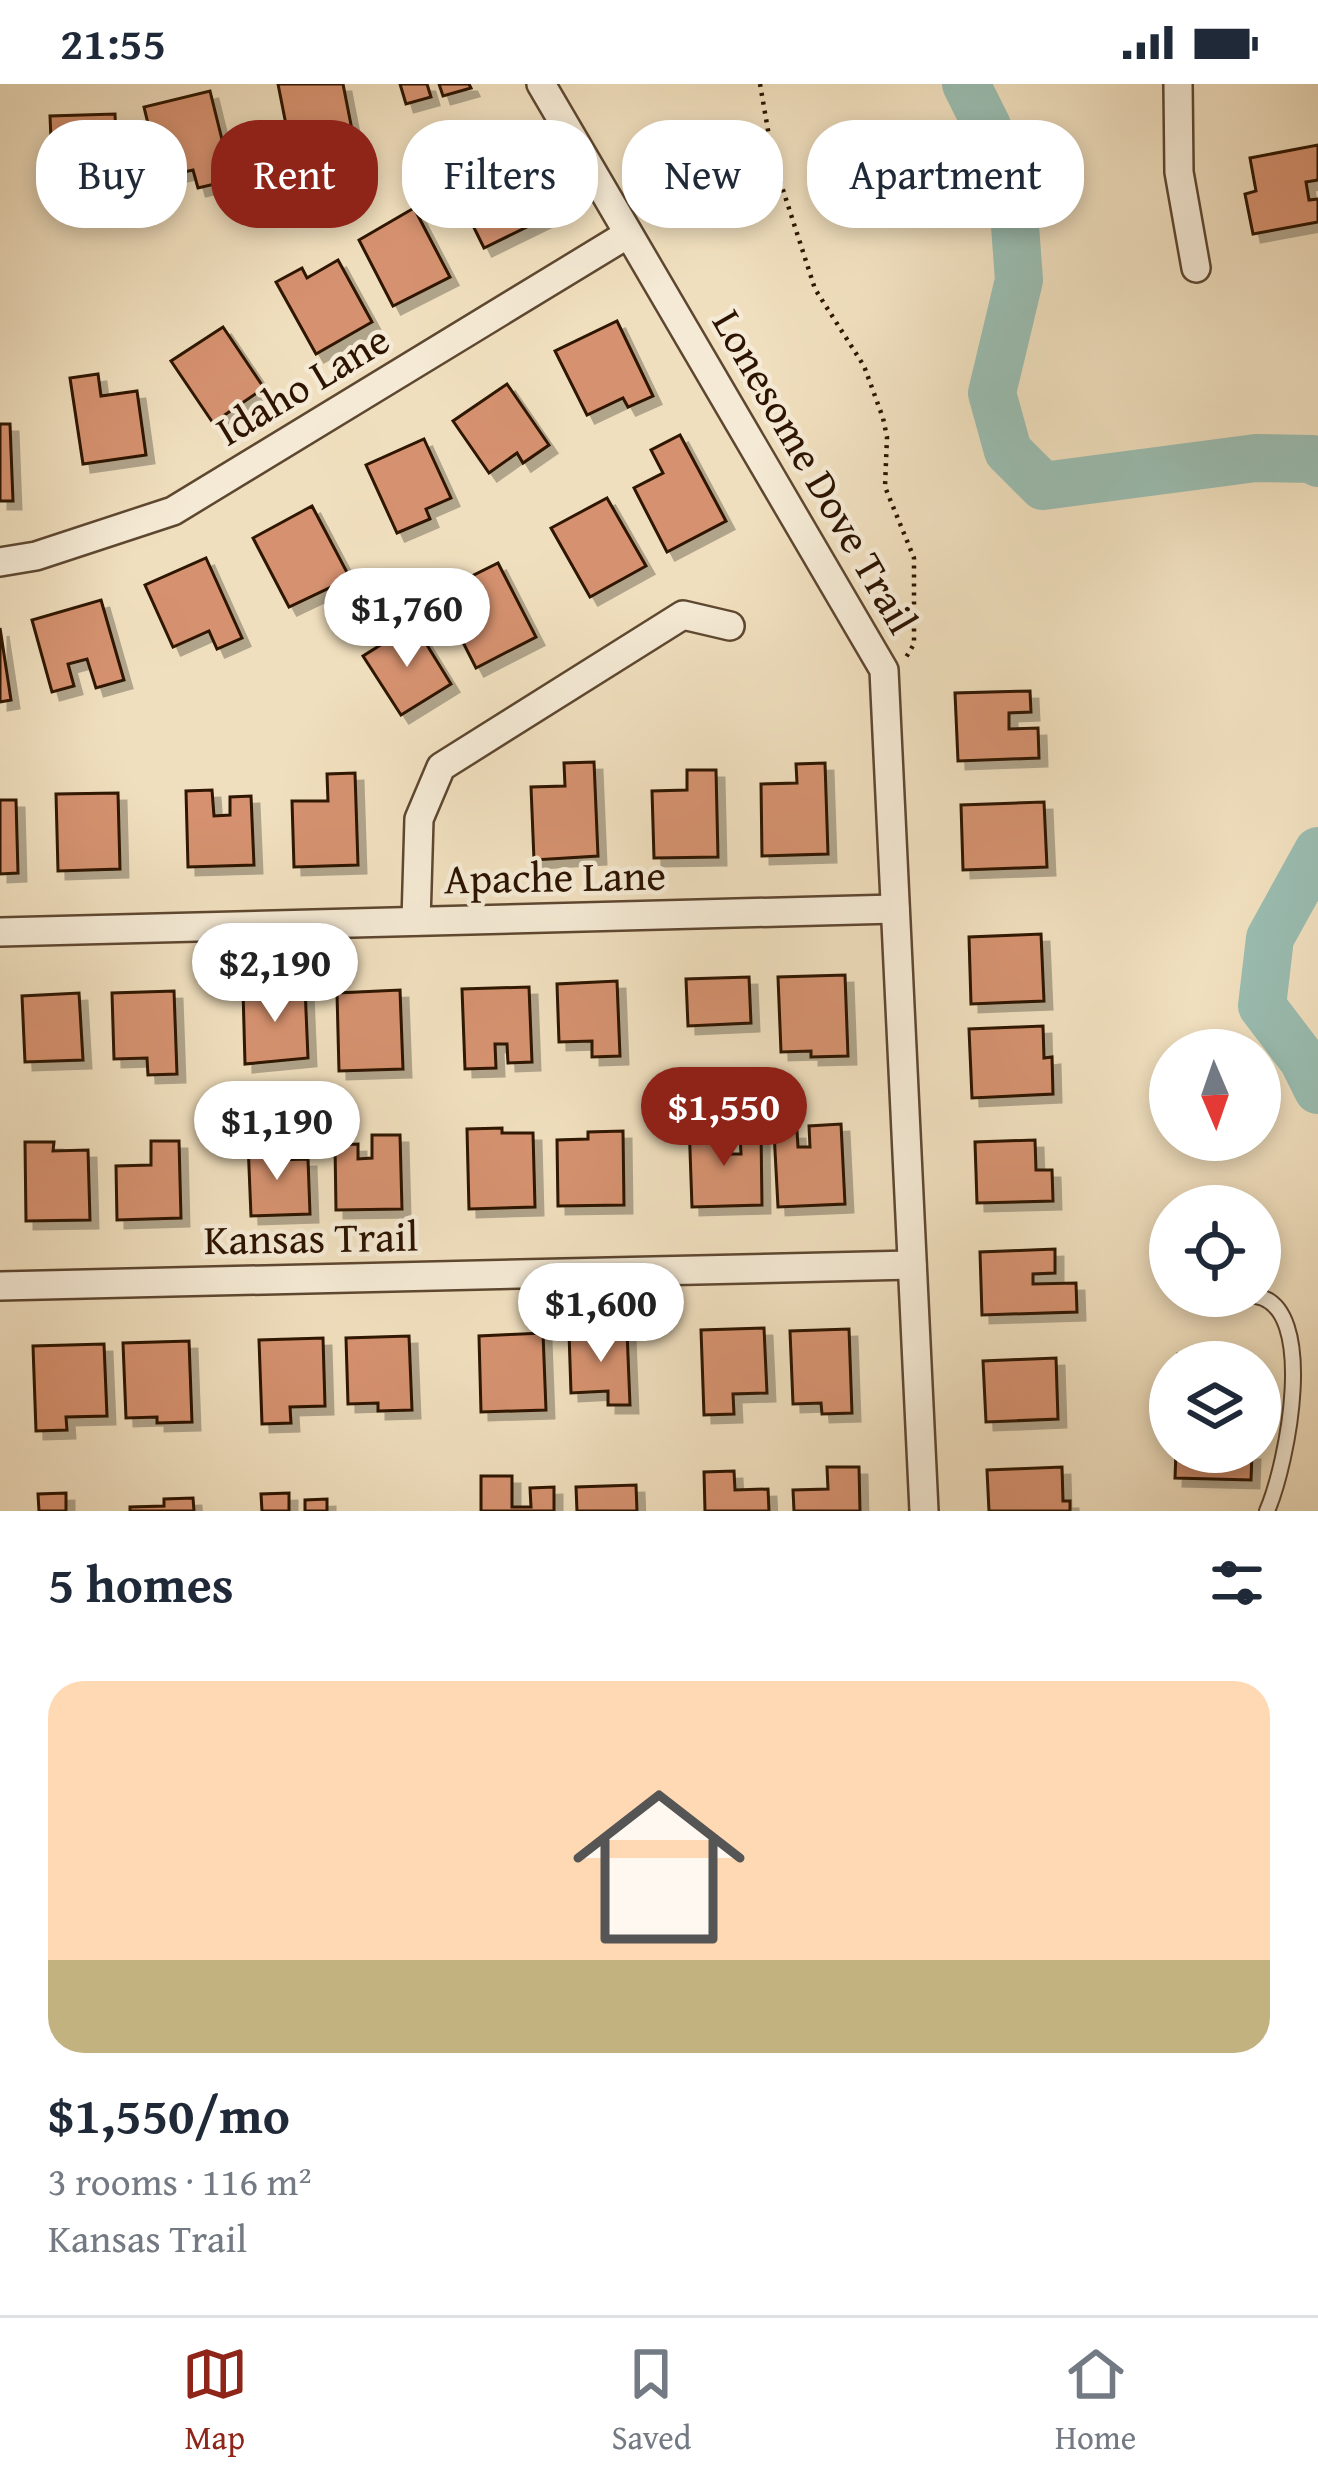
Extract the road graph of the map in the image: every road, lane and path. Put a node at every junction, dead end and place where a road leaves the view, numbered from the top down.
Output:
1 (541, 84) edge
2 (760, 84) edge
3 (1178, 84) edge
4 (628, 234) junction
5 (1196, 268) dead end
6 (0, 562) edge
7 (730, 626) dead end
8 (884, 670) junction
9 (896, 909) junction
10 (416, 921) junction
11 (0, 932) edge
12 (912, 1264) junction
13 (0, 1286) edge
14 (1281, 1306) edge
15 (924, 1511) edge
16 (1267, 1511) edge

1 - 4 street, Lonesome Dove Trail
2 - 8 path
3 - 5 street
4 - 6 street, Idaho Lane
4 - 8 street, Lonesome Dove Trail
7 - 10 street
8 - 9 street, Lonesome Dove Trail
9 - 10 street, Apache Lane
9 - 12 street, Lonesome Dove Trail
10 - 11 street, Apache Lane
12 - 13 street, Kansas Trail
12 - 15 street, Lonesome Dove Trail
14 - 16 lane

